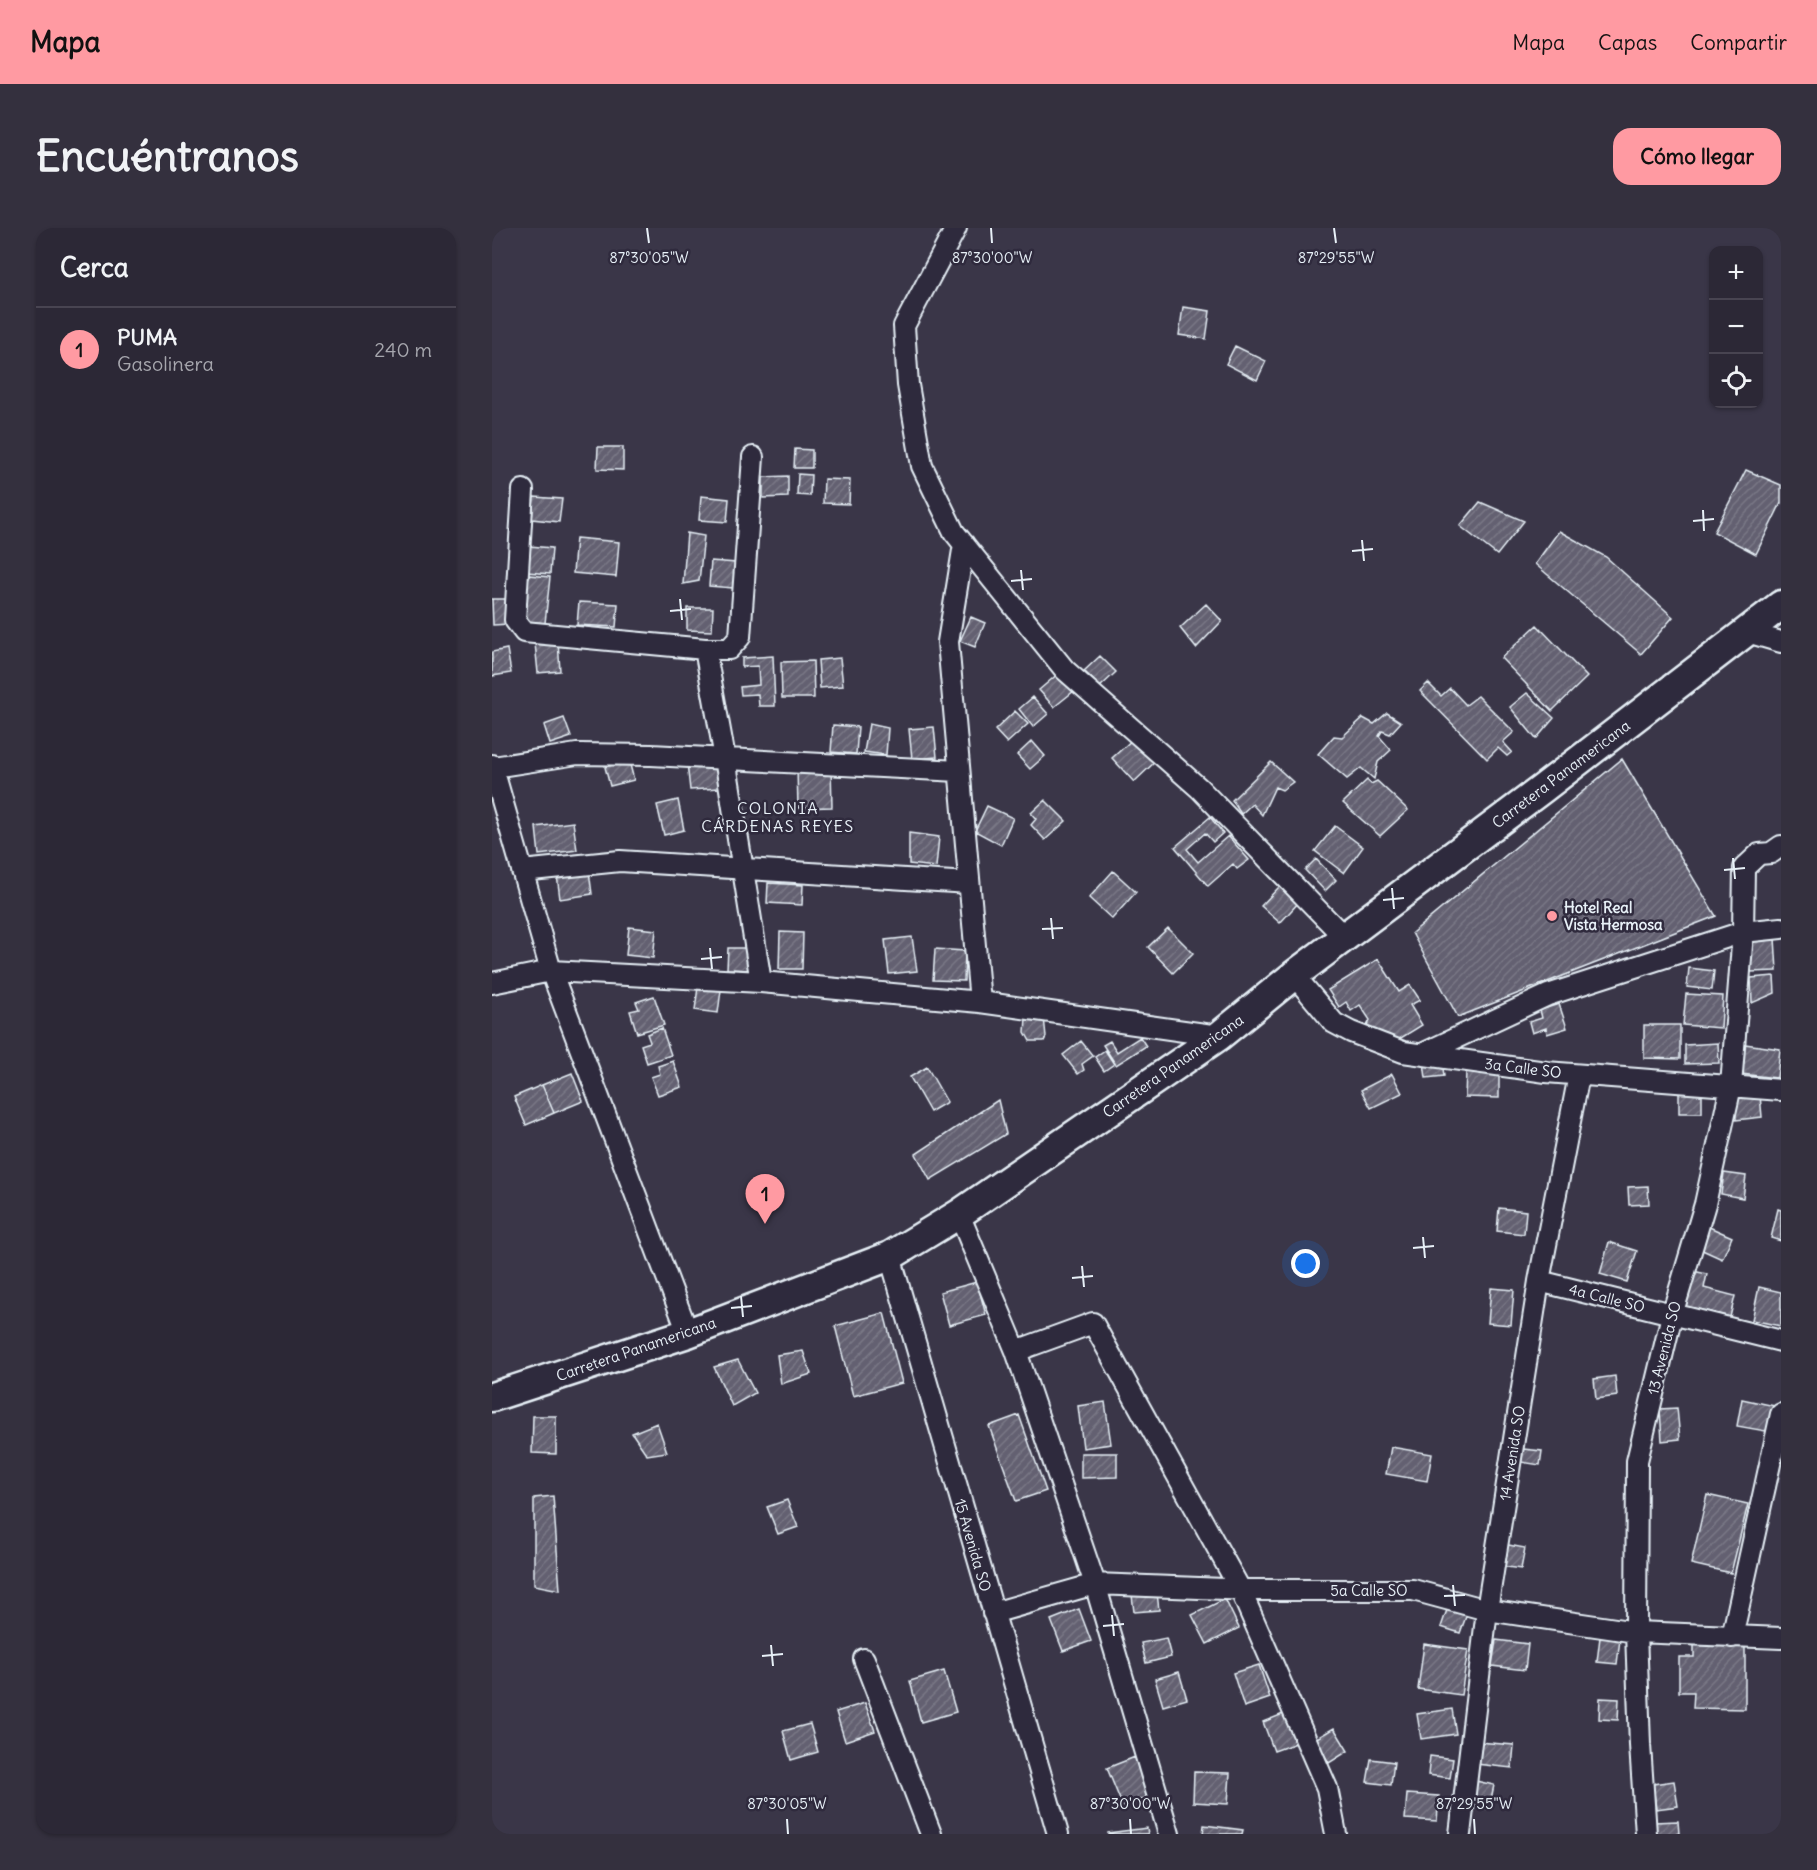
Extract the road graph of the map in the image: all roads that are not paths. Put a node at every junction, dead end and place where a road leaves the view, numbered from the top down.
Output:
1 (956, 228) edge
2 (753, 457) dead end
3 (523, 490) dead end
4 (964, 544) junction
5 (1781, 605) edge
6 (1746, 632) junction
7 (1781, 642) edge
8 (705, 649) junction
9 (725, 758) junction
10 (492, 766) edge
11 (959, 771) junction
12 (1781, 846) edge
13 (743, 868) junction
14 (522, 871) junction
15 (969, 883) junction
16 (1781, 928) edge
17 (1743, 932) junction
18 (1344, 937) junction
19 (551, 971) junction
20 (1294, 975) junction
21 (760, 982) junction
22 (492, 983) edge
23 (980, 1002) junction
24 (1219, 1036) junction
25 (1422, 1054) junction
26 (1580, 1075) junction
27 (1731, 1086) junction
28 (1781, 1090) edge
29 (959, 1214) junction
30 (890, 1256) junction
31 (1539, 1281) junction
32 (1672, 1315) junction
33 (688, 1333) junction
34 (1781, 1341) edge
35 (1016, 1351) junction
36 (492, 1396) edge
37 (1781, 1414) edge
38 (1095, 1584) junction
39 (1240, 1589) junction
40 (1487, 1610) junction
41 (993, 1612) junction
42 (1636, 1632) junction
43 (1732, 1637) junction
44 (1781, 1638) edge
45 (864, 1659) dead end
46 (931, 1834) edge
47 (1058, 1834) edge
48 (1169, 1834) edge
49 (1336, 1834) edge
50 (1460, 1834) edge
51 (1646, 1834) edge

1 - 4 street
2 - 8 street
3 - 8 street
4 - 11 street
4 - 18 street
5 - 6 highway, Carretera Panamericana
6 - 7 street
6 - 18 highway, Carretera Panamericana
8 - 9 street
9 - 10 street
9 - 11 street
9 - 13 street
10 - 14 street
11 - 15 street
12 - 17 street, 13 Avenida SO
13 - 14 street
13 - 15 street
13 - 21 street
14 - 19 street
15 - 23 street
16 - 17 street
17 - 25 street
17 - 27 street, 13 Avenida SO
18 - 20 highway, Carretera Panamericana
19 - 21 street
19 - 22 street
19 - 33 street
20 - 24 highway, Carretera Panamericana
20 - 25 street, 3a Calle SO
21 - 23 street
23 - 24 street
24 - 29 highway, Carretera Panamericana
25 - 26 street, 3a Calle SO
26 - 27 street, 3a Calle SO
26 - 31 street, 14 Avenida SO
27 - 28 street, 3a Calle SO
27 - 32 street, 13 Avenida SO
29 - 30 highway, Carretera Panamericana
29 - 35 street
30 - 33 highway, Carretera Panamericana
30 - 41 street, 15 Avenida SO
31 - 32 street, 4a Calle SO
31 - 40 street, 14 Avenida SO
32 - 34 street, 4a Calle SO
32 - 42 street, 13 Avenida SO
33 - 36 highway, Carretera Panamericana
35 - 38 street
35 - 39 street
37 - 43 street
38 - 39 street, 5a Calle SO
38 - 41 street, 5a Calle SO
38 - 48 street
39 - 40 street, 5a Calle SO
39 - 49 street
40 - 42 street, 5a Calle SO
40 - 50 street, 14 Avenida SO
41 - 47 street, 15 Avenida SO
42 - 43 street, 5a Calle SO
42 - 51 street, 13 Avenida SO
43 - 44 street, 5a Calle SO
45 - 46 street

